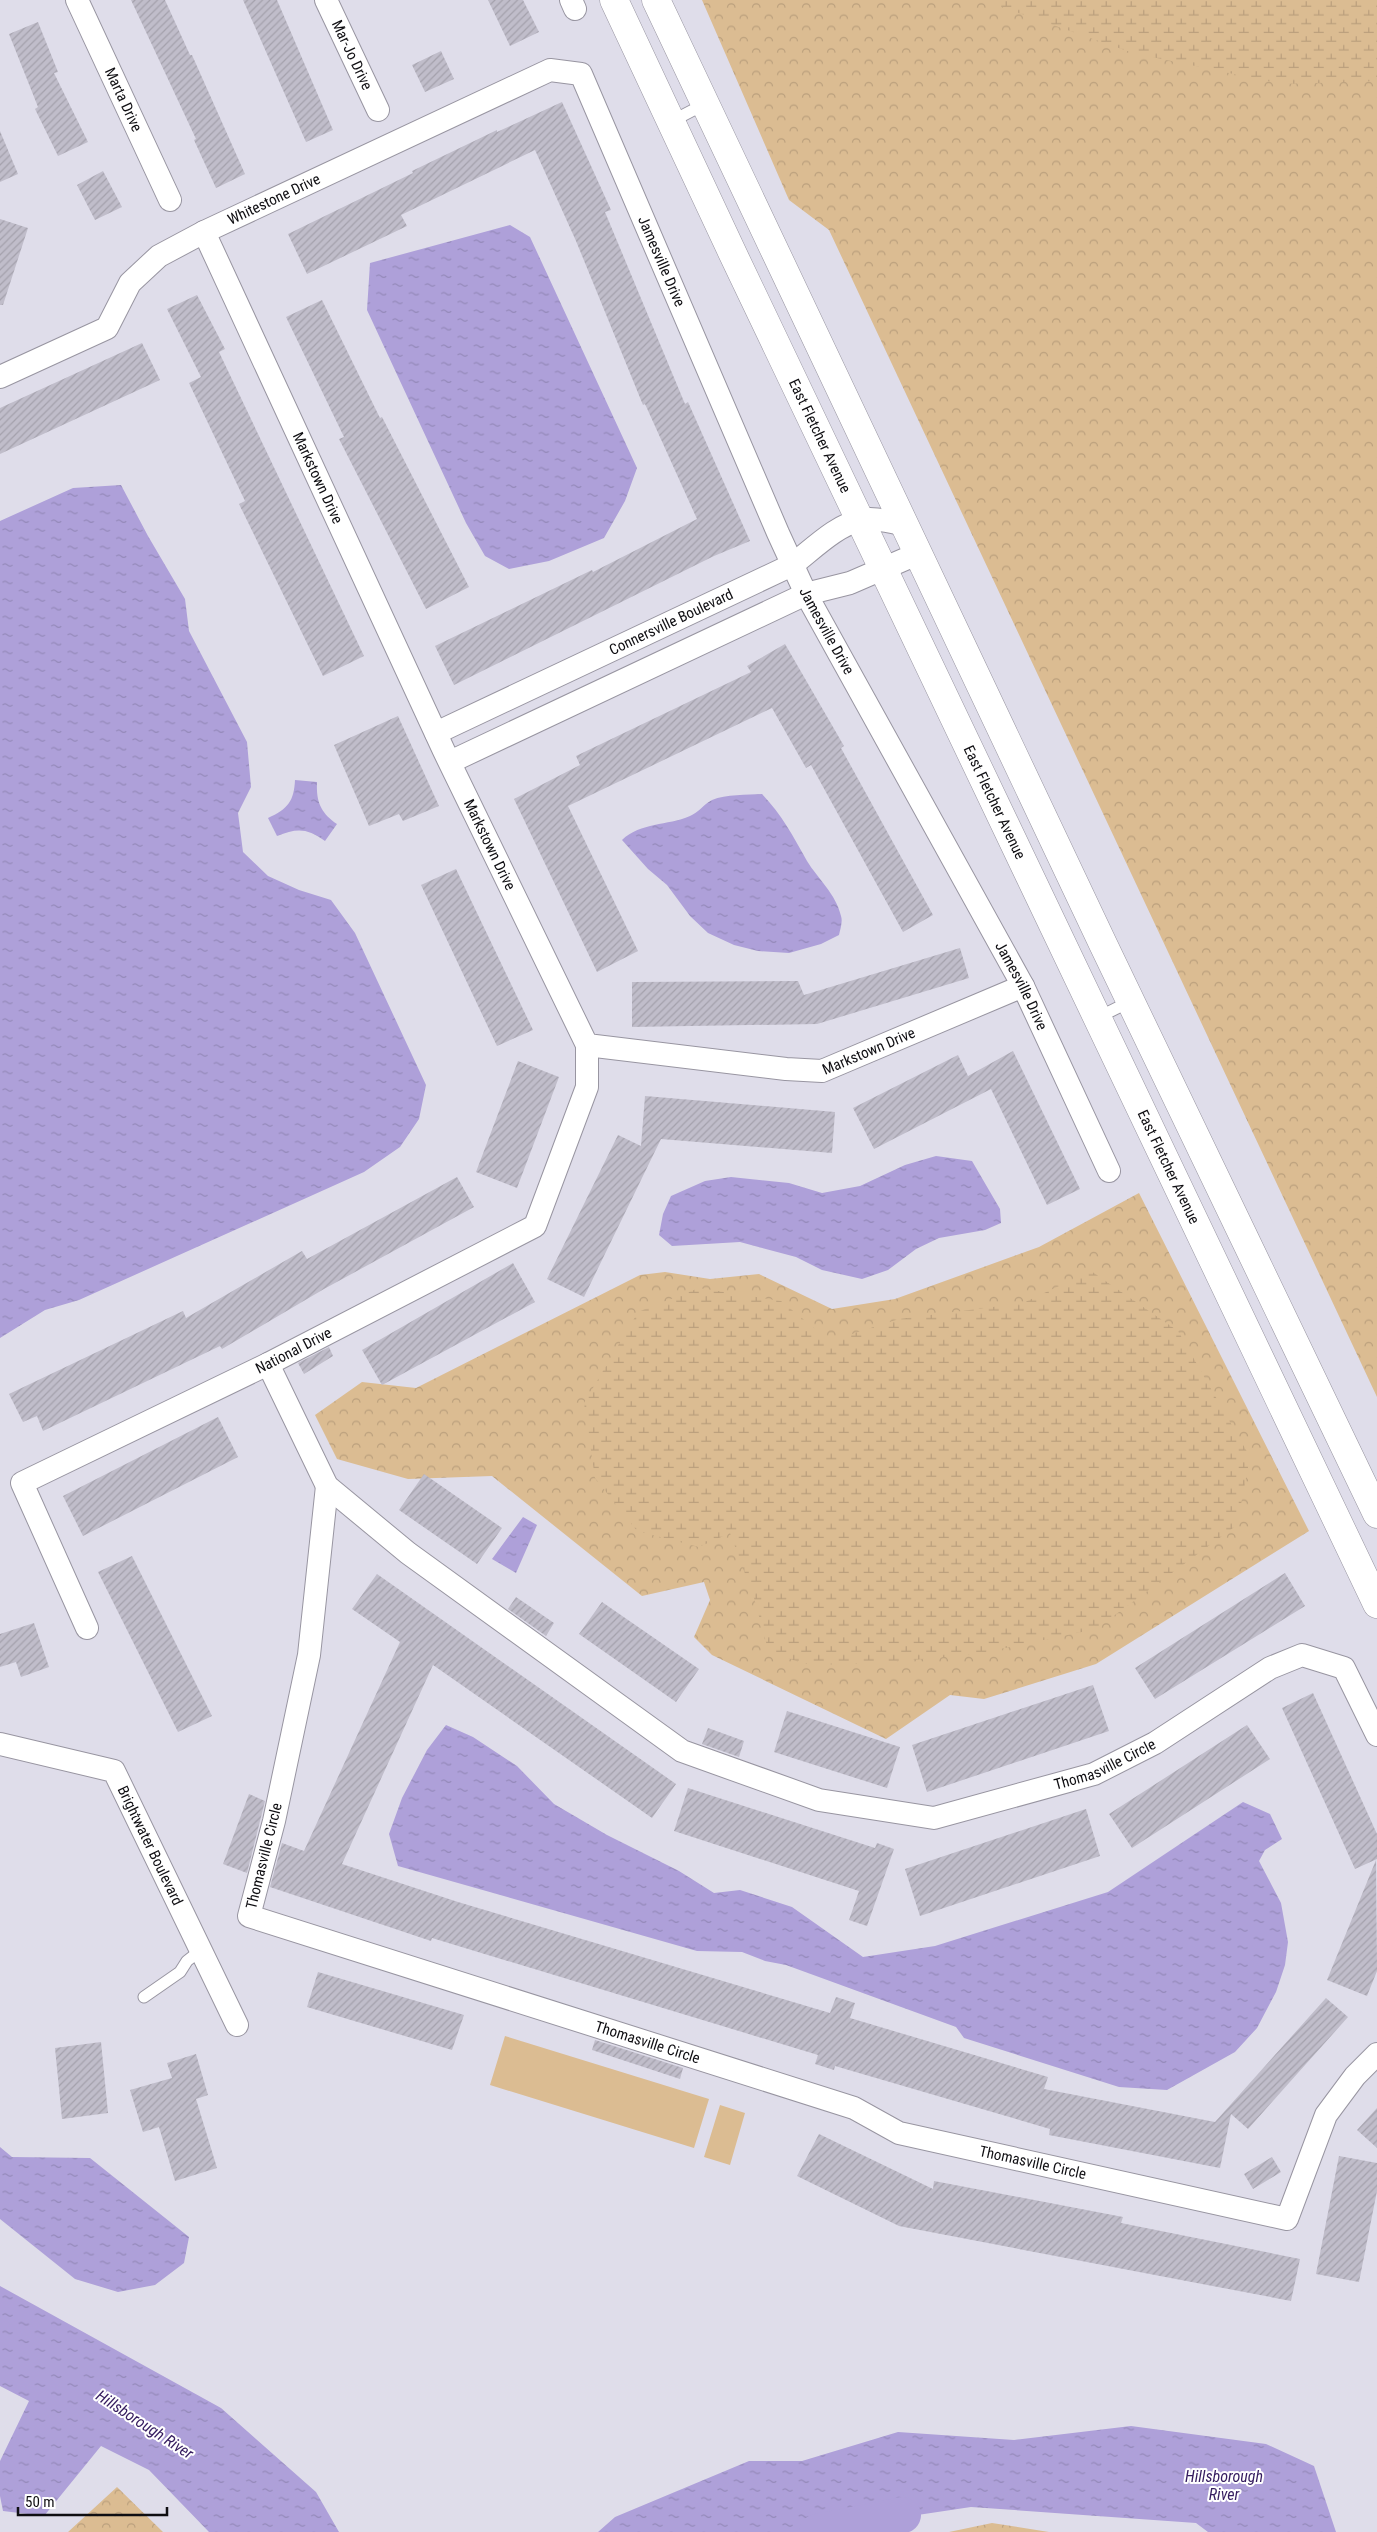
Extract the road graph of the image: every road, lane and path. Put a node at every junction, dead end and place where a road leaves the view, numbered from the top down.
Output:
1 (77, 0) edge
2 (326, 0) edge
3 (614, 0) edge
4 (656, 0) edge
5 (581, 74) joint
6 (705, 104) junction
7 (378, 110) dead end
8 (672, 121) junction
9 (170, 200) dead end
10 (204, 232) junction
11 (0, 377) edge
12 (860, 520) junction
13 (903, 524) junction
14 (917, 554) junction
15 (792, 564) junction
16 (884, 570) junction
17 (806, 594) junction
18 (436, 733) junction
19 (450, 762) junction
20 (1022, 986) junction
21 (1131, 1001) junction
22 (1097, 1018) junction
23 (587, 1045) junction
24 (1108, 1170) dead end
25 (268, 1364) junction
26 (327, 1486) junction
27 (1377, 1514) edge
28 (1377, 1604) edge
29 (87, 1628) dead end
30 (1377, 1734) edge
31 (0, 1744) edge
32 (201, 1950) junction
33 (144, 1997) dead end
34 (237, 2025) dead end
35 (1377, 2054) edge

1 - 9 street, Marta Drive
2 - 7 street, Mar-Jo Drive
3 - 8 main road, East Fletcher Avenue
4 - 6 main road
5 - 10 street, Whitestone Drive
5 - 15 street, Jamesville Drive
6 - 8 lane
6 - 13 main road
8 - 12 main road, East Fletcher Avenue
10 - 11 street, Whitestone Drive
10 - 18 street, Markstown Drive
12 - 13 street, Connersville Boulevard
12 - 15 street, Connersville Boulevard
12 - 16 main road, East Fletcher Avenue
13 - 14 main road
14 - 16 street
14 - 21 main road
15 - 17 street, Jamesville Drive
15 - 18 street, Connersville Boulevard
16 - 17 street
16 - 22 main road, East Fletcher Avenue
17 - 19 street
17 - 20 street, Jamesville Drive
18 - 19 street, Markstown Drive
19 - 23 street, Markstown Drive
20 - 23 street, Markstown Drive
20 - 24 street, Jamesville Drive
21 - 22 lane
21 - 27 main road
22 - 28 main road, East Fletcher Avenue
23 - 25 street, National Drive
25 - 26 street, Thomasville Circle
25 - 29 street, National Drive
26 - 30 street, Thomasville Circle
26 - 35 street, Thomasville Circle
31 - 32 street, Brightwater Boulevard
32 - 33 lane
32 - 34 street, Brightwater Boulevard

